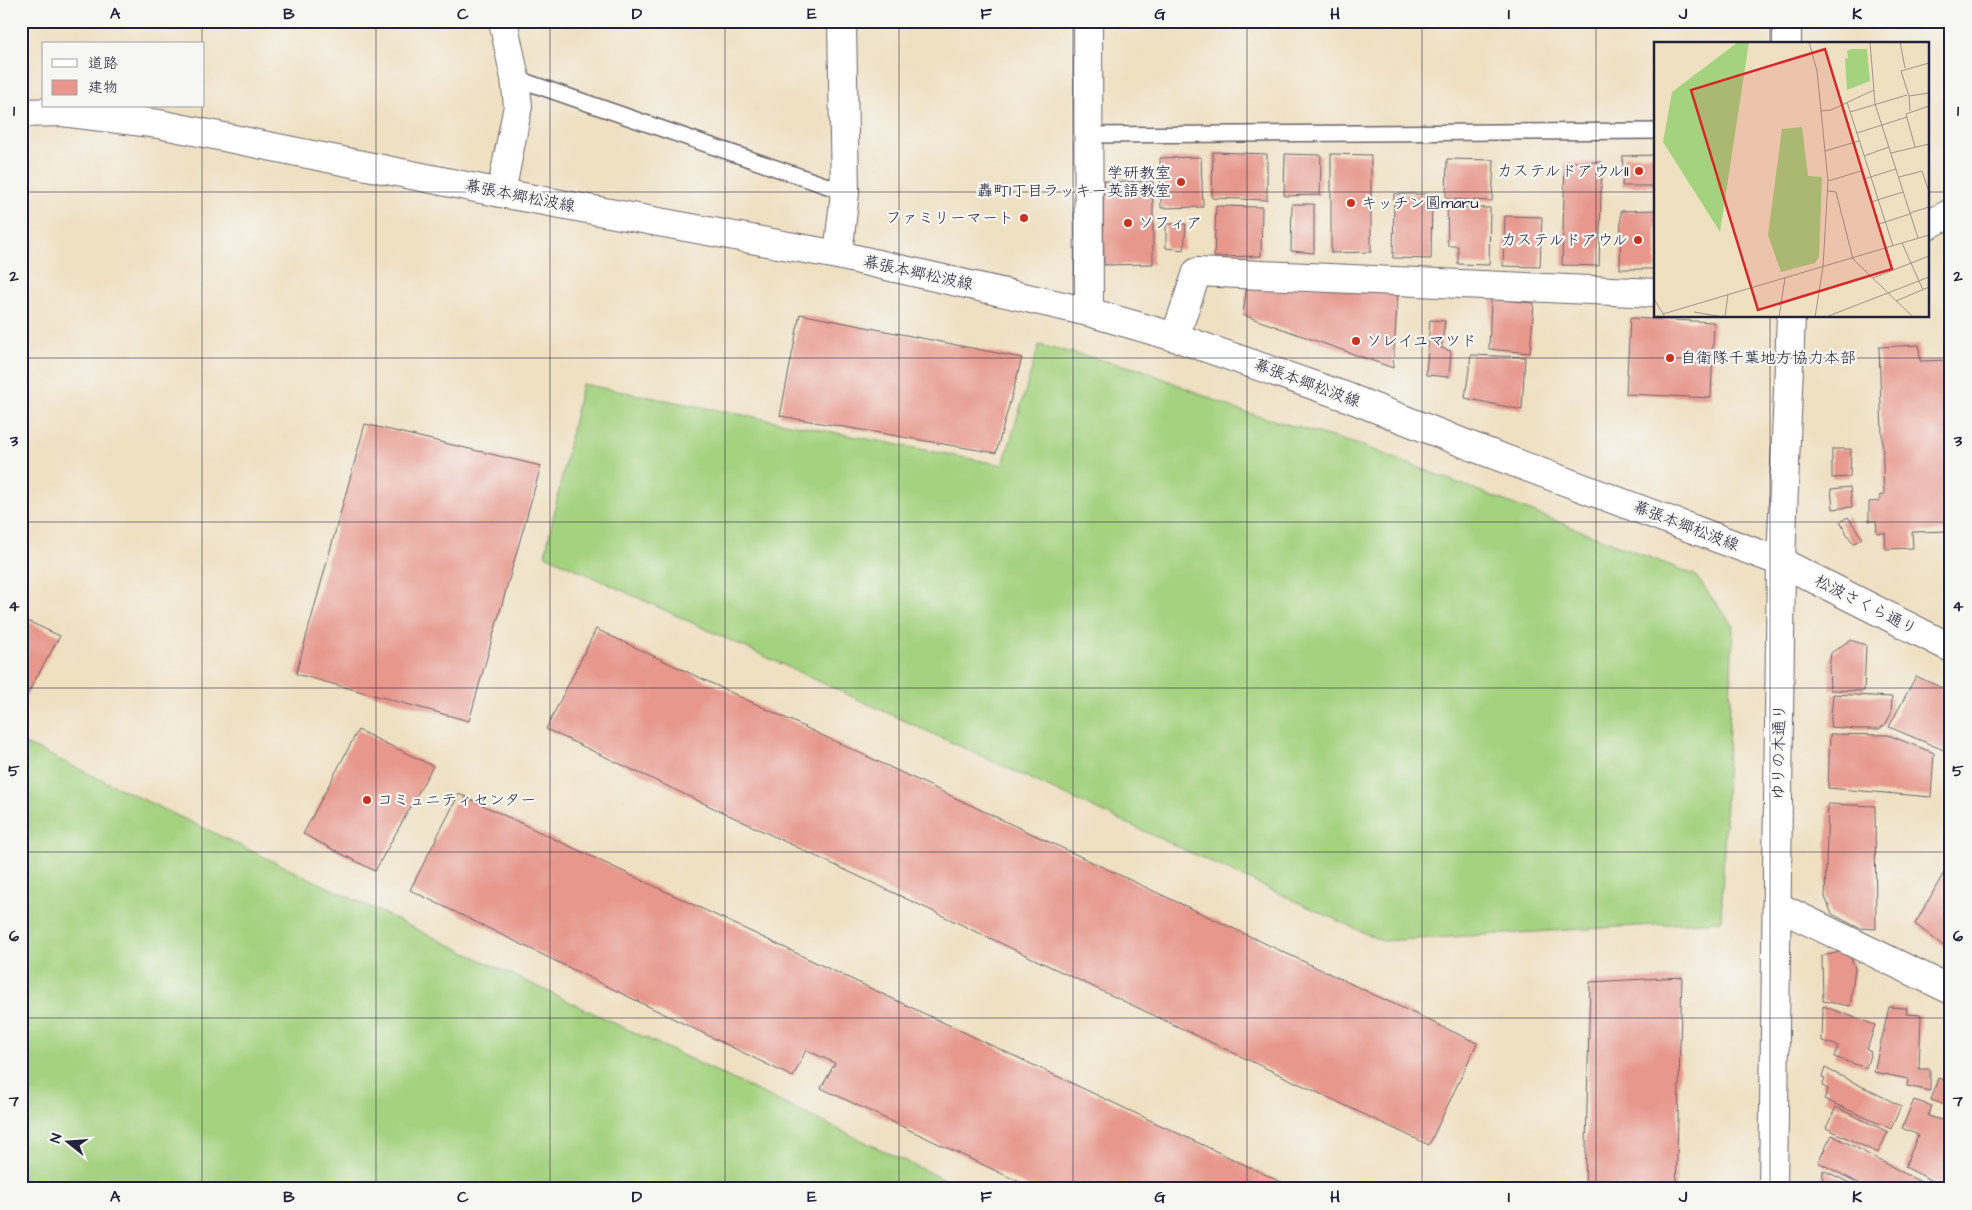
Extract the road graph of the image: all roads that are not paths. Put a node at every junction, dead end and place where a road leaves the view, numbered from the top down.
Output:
1 (503, 21) edge
2 (842, 21) edge
3 (1088, 21) edge
4 (1787, 21) edge
5 (1787, 42) edge
6 (515, 78) junction
7 (21, 113) edge
8 (1654, 131) edge
9 (1087, 135) junction
10 (844, 192) junction
11 (501, 193) junction
12 (1951, 213) edge
13 (1930, 224) edge
14 (838, 255) junction
15 (1654, 293) edge
16 (1089, 312) junction
17 (1791, 318) edge
18 (1175, 337) junction
19 (1781, 562) junction
20 (1951, 648) edge
21 (1777, 906) junction
22 (1951, 990) edge
23 (1773, 1189) edge

1 - 6 street
2 - 10 street
3 - 9 street
4 - 5 street
6 - 10 lane
6 - 11 street
7 - 11 street, 幕張本郷松波線
8 - 9 lane
9 - 16 street
10 - 14 street
11 - 14 street, 幕張本郷松波線
12 - 13 street
14 - 16 street, 幕張本郷松波線
15 - 18 street
16 - 18 street, 幕張本郷松波線
17 - 19 street, ゆりの木通り
18 - 19 street, 幕張本郷松波線
19 - 20 street, 松波さくら通り
19 - 21 street, ゆりの木通り
21 - 22 street
21 - 23 street, ゆりの木通り

